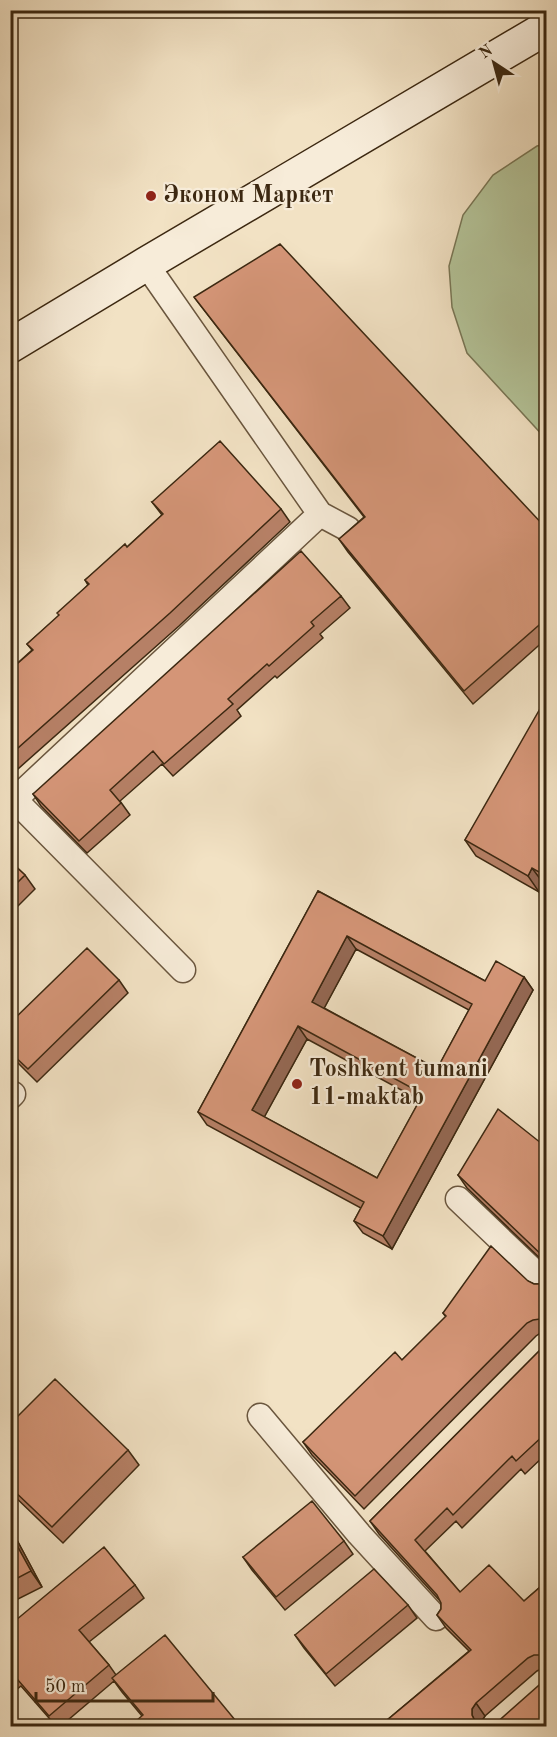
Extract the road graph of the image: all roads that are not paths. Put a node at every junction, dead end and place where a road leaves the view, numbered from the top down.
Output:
1 (546, 28) edge
2 (146, 264) junction
3 (10, 346) edge
4 (320, 514) junction
5 (348, 529) edge
6 (13, 802) edge
7 (183, 970) dead end
8 (458, 1199) dead end
9 (546, 1283) edge
10 (260, 1416) dead end
11 (436, 1618) edge

1 - 2 main road
2 - 3 main road
2 - 4 street
4 - 5 street
4 - 6 street
6 - 7 street
8 - 9 street
10 - 11 street

